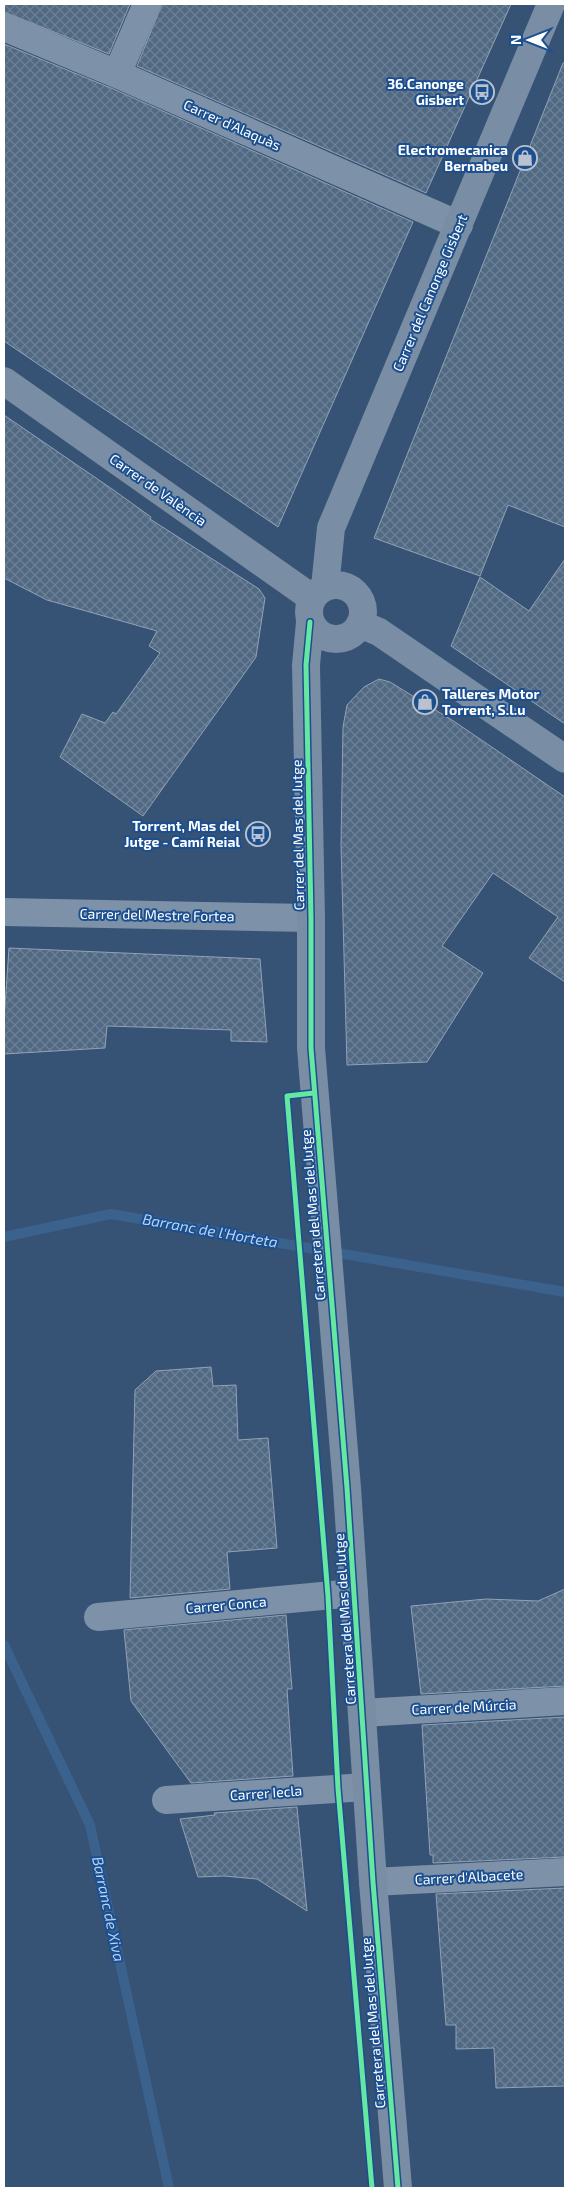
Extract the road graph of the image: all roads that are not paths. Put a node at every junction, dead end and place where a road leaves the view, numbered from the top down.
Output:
1 (147, 4) edge
2 (551, 4) edge
3 (4, 27) edge
4 (116, 74) junction
5 (459, 225) junction
6 (4, 381) edge
7 (315, 602) junction
8 (360, 624) junction
9 (565, 759) edge
10 (4, 912) edge
11 (310, 918) junction
12 (310, 1048) joint
13 (354, 1593) junction
14 (98, 1617) dead end
15 (565, 1701) edge
16 (362, 1713) junction
17 (366, 1787) junction
18 (166, 1800) dead end
19 (565, 1872) edge
20 (373, 1882) junction
21 (398, 2188) edge

1 - 4 street
2 - 5 street, Carrer del Canonge Gisbert
3 - 4 street, Carrer d'Alaquàs
4 - 5 street, Carrer d'Alaquàs
5 - 7 street, Carrer del Canonge Gisbert
6 - 7 street, Carrer de València
7 - 8 street
7 - 8 street
7 - 11 street, Carrer del Mas del Jutge
8 - 9 street
10 - 11 street, Carrer del Mestre Fortea
11 - 12 street, Carrer del Mas del Jutge
12 - 13 street, Carretera del Mas del Jutge
13 - 14 street, Carrer Conca
13 - 16 street, Carretera del Mas del Jutge
15 - 16 street, Carrer de Múrcia
16 - 17 street, Carretera del Mas del Jutge
17 - 18 street, Carrer Iecla
17 - 20 street, Carretera del Mas del Jutge
19 - 20 street, Carrer d'Albacete
20 - 21 street, Carretera del Mas del Jutge

